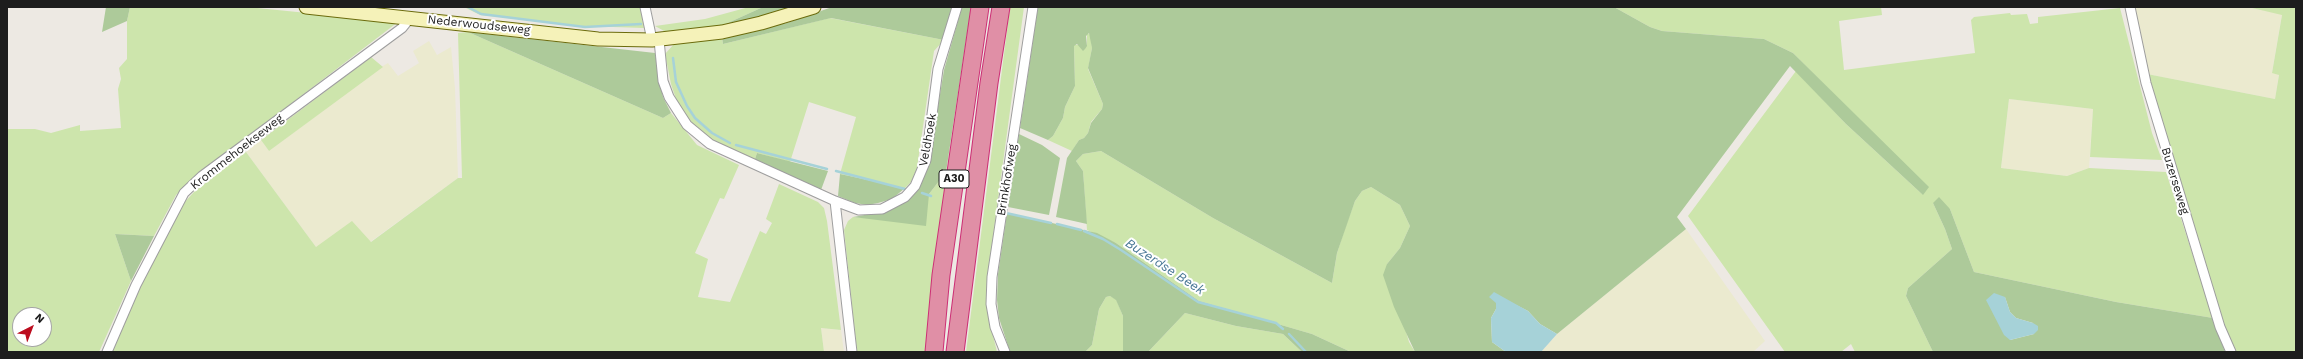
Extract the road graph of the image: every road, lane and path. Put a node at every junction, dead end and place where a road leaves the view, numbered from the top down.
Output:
1 (306, 7) edge
2 (645, 7) edge
3 (814, 7) edge
4 (957, 7) edge
5 (980, 7) edge
6 (1002, 7) edge
7 (1033, 7) edge
8 (2130, 7) edge
9 (410, 18) junction
10 (655, 40) junction
11 (835, 201) junction
12 (107, 352) edge
13 (852, 352) edge
14 (934, 352) edge
15 (955, 352) edge
16 (1005, 352) edge
17 (2231, 352) edge

1 - 9 street, Nederwoudseweg
2 - 10 street
3 - 10 street, Nederwoudseweg
4 - 11 street, Veldhoek
5 - 14 highway, A30
6 - 15 highway, A30
7 - 16 street, Brinkhofweg
8 - 17 street, Buzerseweg
9 - 10 street, Nederwoudseweg
9 - 12 street, Krommehoekseweg
10 - 11 street, Veldhoek
11 - 13 street

